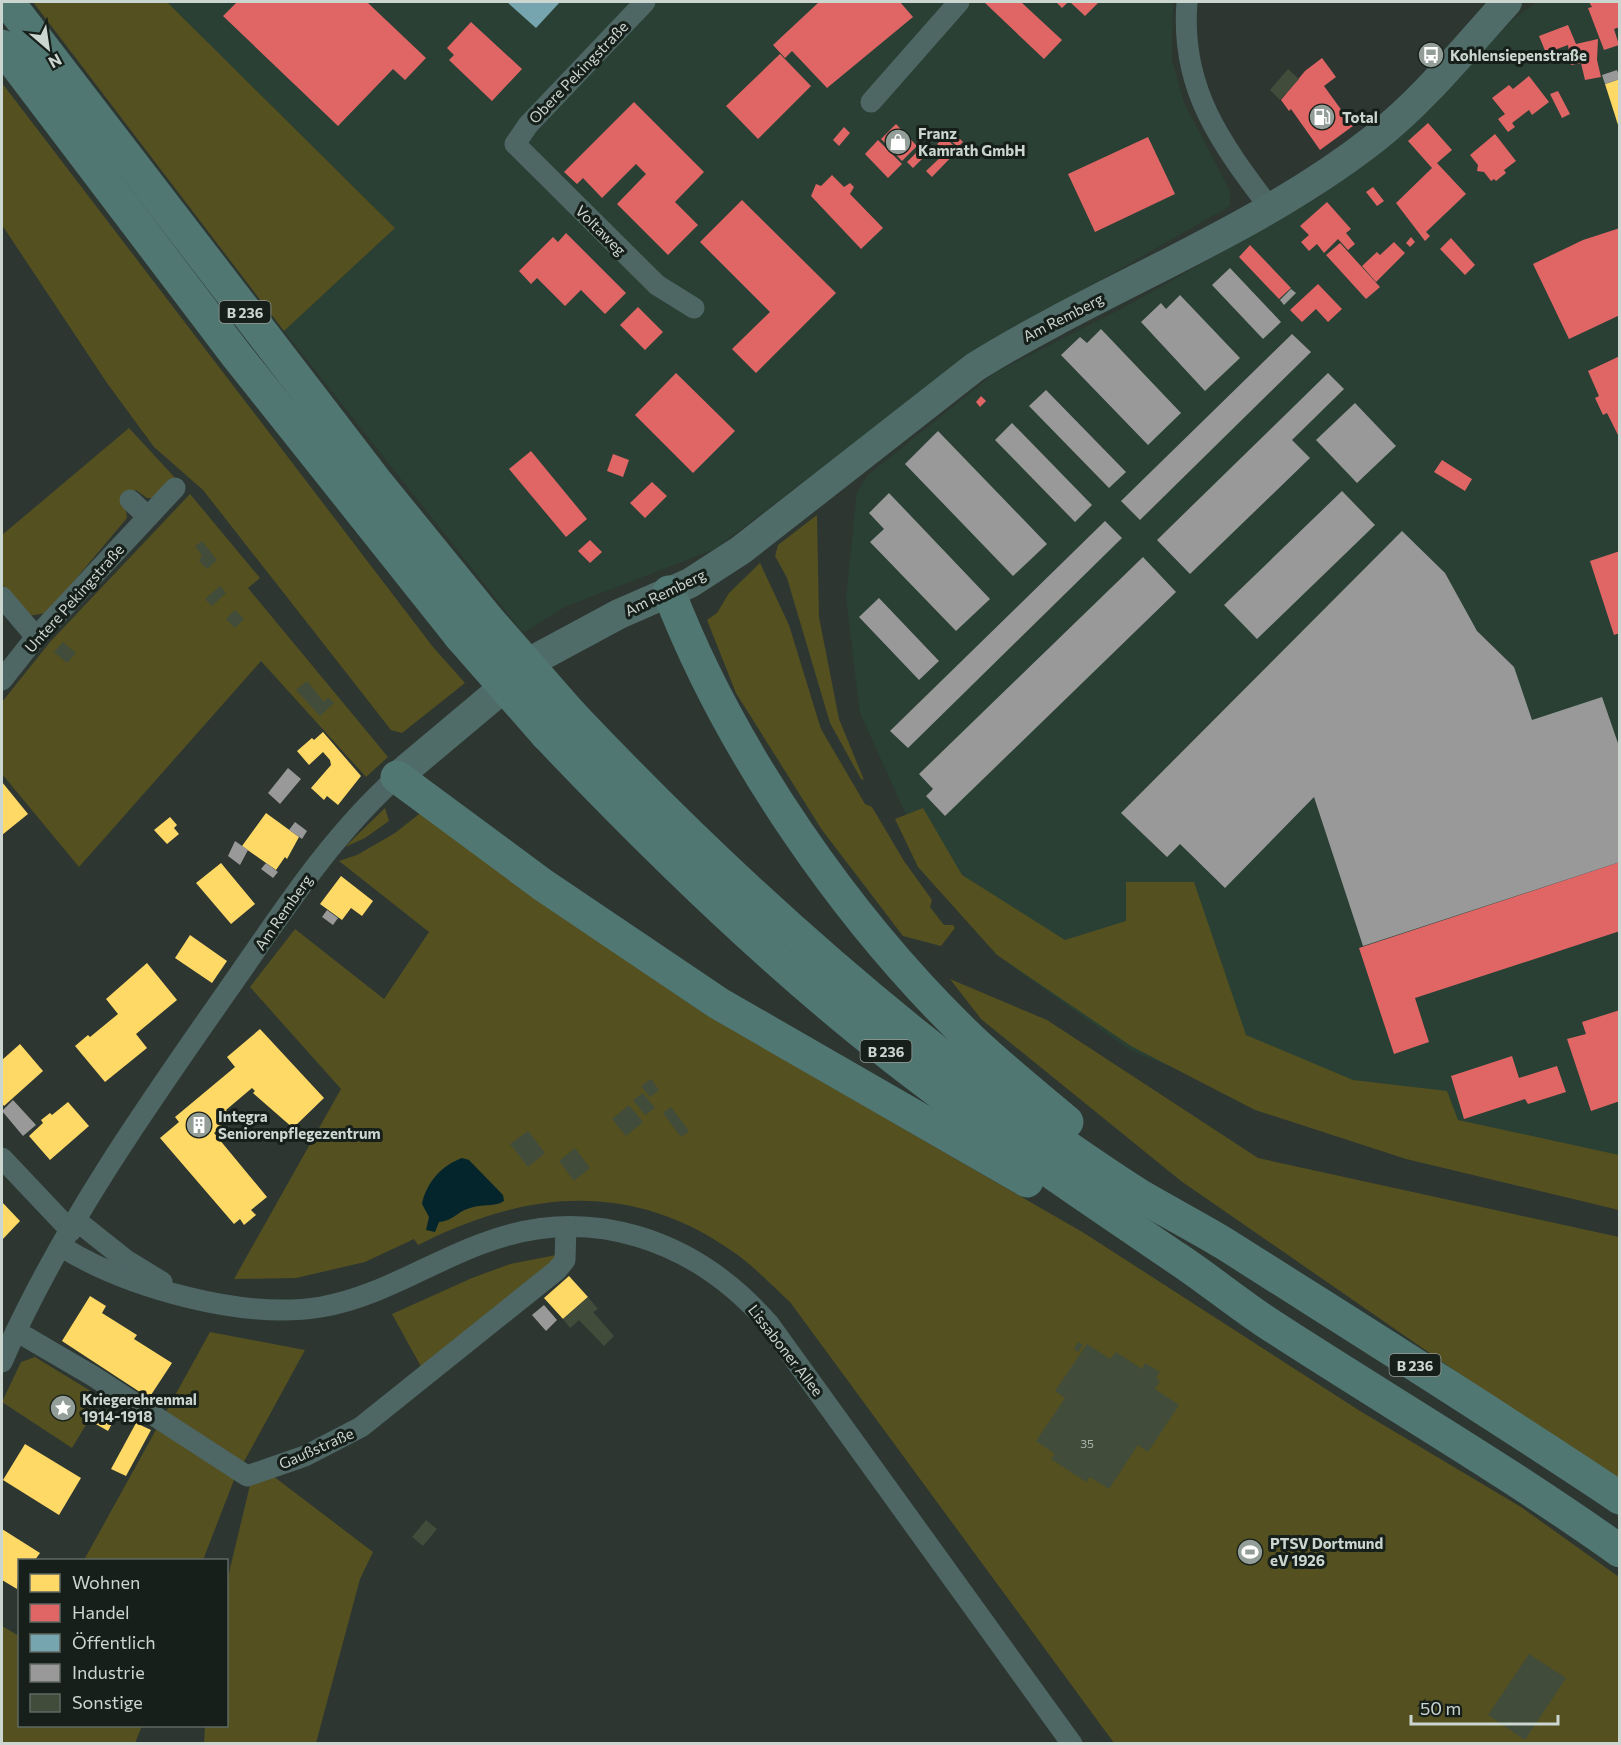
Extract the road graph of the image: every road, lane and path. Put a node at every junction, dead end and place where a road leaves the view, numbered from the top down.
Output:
1 (8, 2) edge
2 (645, 2) edge
3 (958, 2) edge
4 (1187, 2) edge
5 (1507, 2) edge
6 (2, 46) edge
7 (870, 102) dead end
8 (515, 144) joint
9 (1270, 208) junction
10 (693, 308) dead end
11 (175, 488) dead end
12 (130, 500) dead end
13 (148, 517) junction
14 (669, 592) junction
15 (2, 597) edge
16 (36, 638) junction
17 (2, 680) edge
18 (397, 777) junction
19 (2, 1158) edge
20 (566, 1227) junction
21 (70, 1233) junction
22 (1210, 1235) junction
23 (180, 1293) junction
24 (1264, 1320) junction
25 (16, 1331) junction
26 (2, 1362) edge
27 (1620, 1498) edge
28 (1620, 1551) edge
29 (1072, 1743) edge

1 - 22 highway, B 236, bridge
2 - 8 street, Obere Pekingstraße
3 - 7 street
4 - 9 street
5 - 9 street, Am Remberg
6 - 24 highway, B 236, bridge
8 - 10 street, Voltaweg
9 - 14 street, Am Remberg
11 - 13 street, Untere Pekingstraße
12 - 13 street
13 - 16 street, Untere Pekingstraße
14 - 18 street, Am Remberg
14 - 22 highway
15 - 16 street
16 - 17 street, Untere Pekingstraße
18 - 21 street, Am Remberg
18 - 24 highway
19 - 21 street
20 - 23 street, Lissaboner Allee
20 - 25 street, Gaußstraße
20 - 29 street, Lissaboner Allee
21 - 23 street, Lissaboner Allee
21 - 23 street, Lissaboner Allee
21 - 25 street, Am Remberg
22 - 27 highway, B 236
24 - 28 highway, B 236
25 - 26 street, Am Remberg

